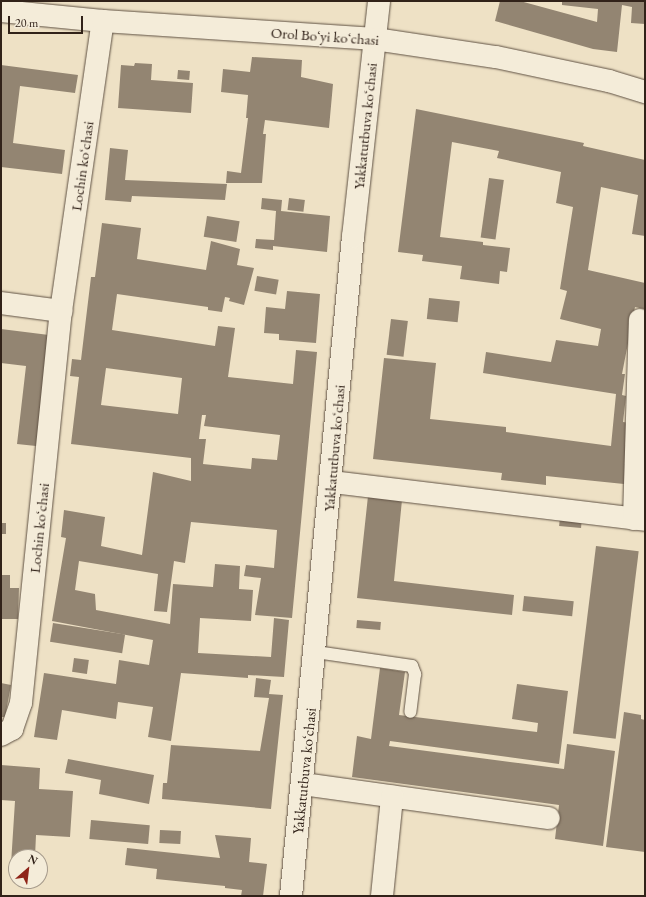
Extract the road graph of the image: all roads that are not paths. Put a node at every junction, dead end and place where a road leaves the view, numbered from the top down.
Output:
1 (379, 1) edge
2 (1, 11) edge
3 (103, 21) junction
4 (375, 39) junction
5 (645, 92) edge
6 (1, 303) edge
7 (61, 312) junction
8 (640, 320) dead end
9 (332, 482) junction
10 (639, 520) edge
11 (316, 652) junction
12 (410, 712) dead end
13 (1, 735) edge
14 (303, 784) junction
15 (392, 797) junction
16 (549, 818) dead end
17 (291, 896) edge
18 (382, 896) edge

1 - 4 street, Yakkatutbuva koʻchasi
2 - 3 street, Orol Boʻyi koʻchasi
3 - 4 street, Orol Boʻyi koʻchasi
3 - 7 street, Lochin koʻchasi
4 - 5 street, Orol Boʻyi koʻchasi
4 - 9 street, Yakkatutbuva koʻchasi
6 - 7 street
7 - 13 street, Lochin koʻchasi
8 - 10 street
9 - 10 street
9 - 11 street, Yakkatutbuva koʻchasi
11 - 12 lane
11 - 14 street, Yakkatutbuva koʻchasi
14 - 15 street
14 - 17 street, Yakkatutbuva koʻchasi
15 - 16 street
15 - 18 street

